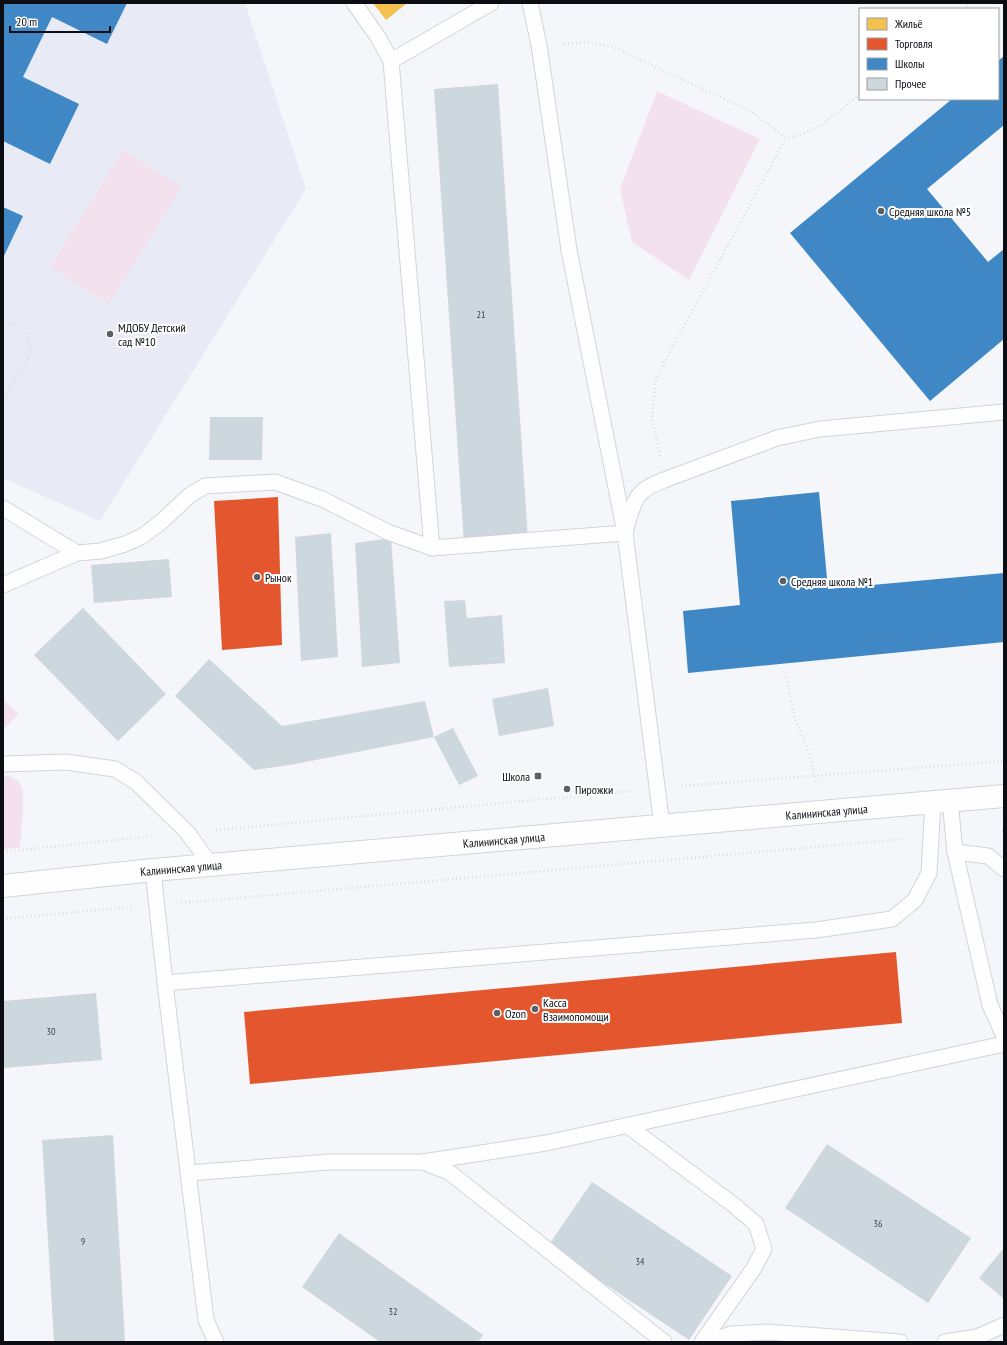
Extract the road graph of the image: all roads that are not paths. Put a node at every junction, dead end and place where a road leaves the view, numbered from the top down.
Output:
1 (354, 3) edge
2 (491, 3) edge
3 (530, 3) edge
4 (391, 61) junction
5 (1004, 412) edge
6 (3, 508) edge
7 (625, 533) junction
8 (432, 548) junction
9 (77, 553) junction
10 (3, 585) edge
11 (3, 764) edge
12 (1004, 796) edge
13 (941, 801) junction
14 (662, 826) junction
15 (955, 852) junction
16 (211, 865) junction
17 (1004, 869) edge
18 (154, 870) junction
19 (3, 886) edge
20 (165, 983) junction
21 (1004, 1036) edge
22 (1004, 1044) edge
23 (628, 1126) junction
24 (423, 1162) junction
25 (189, 1173) junction
26 (1004, 1325) edge
27 (216, 1342) edge
28 (664, 1342) edge
29 (702, 1342) edge
30 (709, 1342) edge
31 (900, 1342) edge
32 (945, 1342) edge

1 - 4 lane
2 - 4 lane
3 - 7 lane
4 - 8 lane
5 - 7 lane
6 - 9 lane
7 - 8 lane
7 - 14 lane
8 - 9 lane
9 - 10 lane
11 - 16 lane
12 - 13 main road, Калининская улица
13 - 14 main road, Калининская улица
13 - 15 lane
13 - 20 lane
14 - 16 main road, Калининская улица
15 - 17 lane
15 - 21 lane
16 - 18 main road, Калининская улица
18 - 19 main road, Калининская улица
18 - 20 lane
20 - 25 lane
22 - 23 lane
23 - 24 lane
23 - 29 lane
24 - 25 lane
24 - 28 lane
25 - 27 lane
26 - 32 lane
30 - 31 lane

